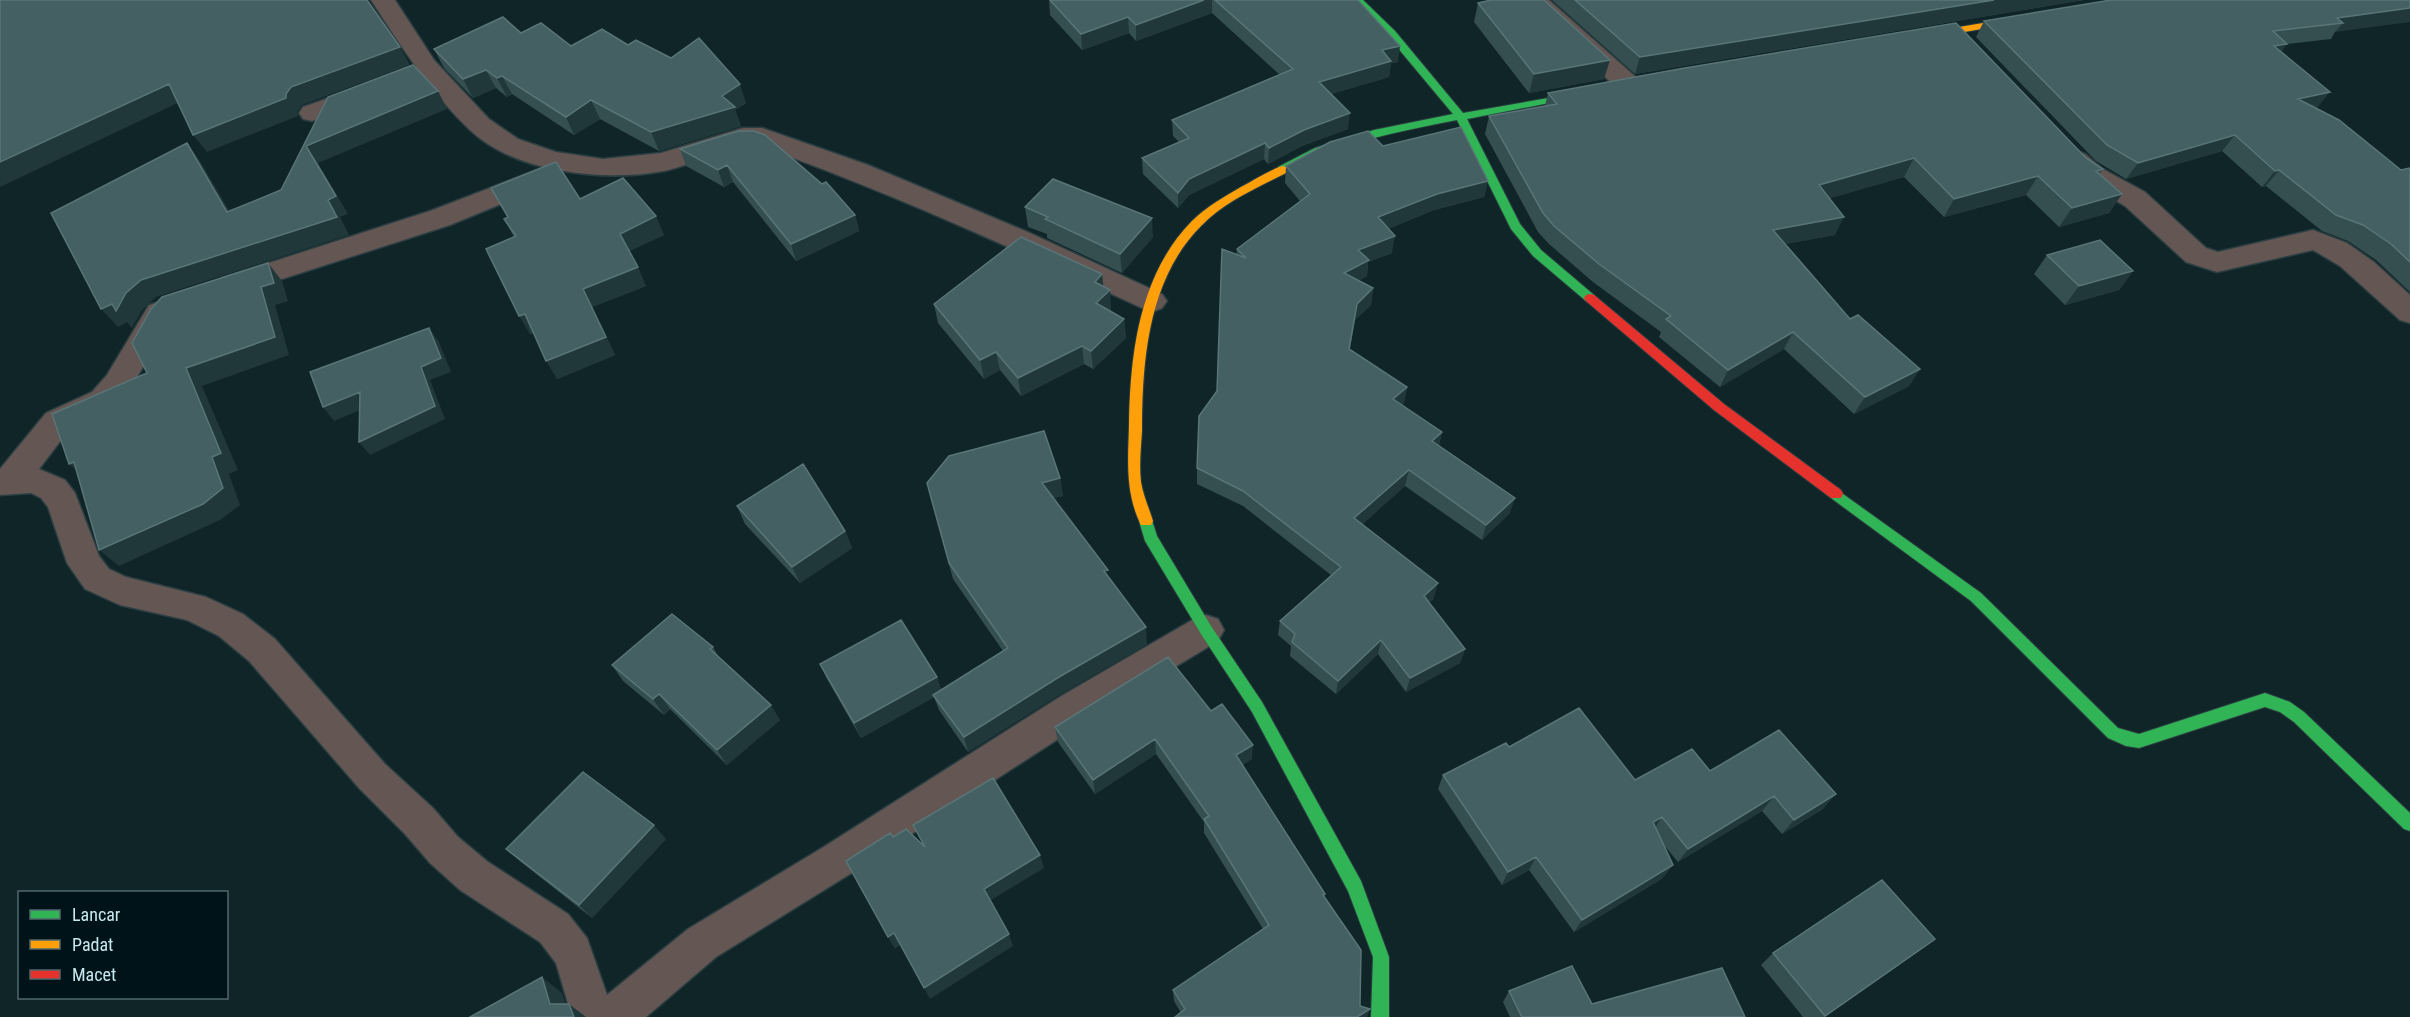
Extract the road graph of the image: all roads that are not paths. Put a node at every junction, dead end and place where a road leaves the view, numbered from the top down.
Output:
1 (383, 0) edge
2 (1357, 0) edge
3 (1534, 0) edge
4 (2036, 17) edge
5 (1953, 31) junction
6 (1906, 39) edge
7 (1978, 57) edge
8 (408, 77) junction
9 (1635, 84) joint
10 (312, 113) dead end
11 (1460, 116) junction
12 (2060, 143) edge
13 (577, 164) junction
14 (1152, 301) junction
15 (2410, 312) edge
16 (5, 481) edge
17 (1206, 630) junction
18 (2410, 824) edge
19 (593, 1017) edge
20 (613, 1017) edge
21 (1380, 1017) edge

1 - 8 street
2 - 11 street
3 - 9 street
4 - 5 street
5 - 6 street
5 - 7 street
8 - 10 street
8 - 13 street
9 - 11 street
11 - 14 street
11 - 18 street
12 - 15 street
13 - 14 street
13 - 16 street
14 - 17 street
16 - 19 street
17 - 20 street
17 - 21 street

